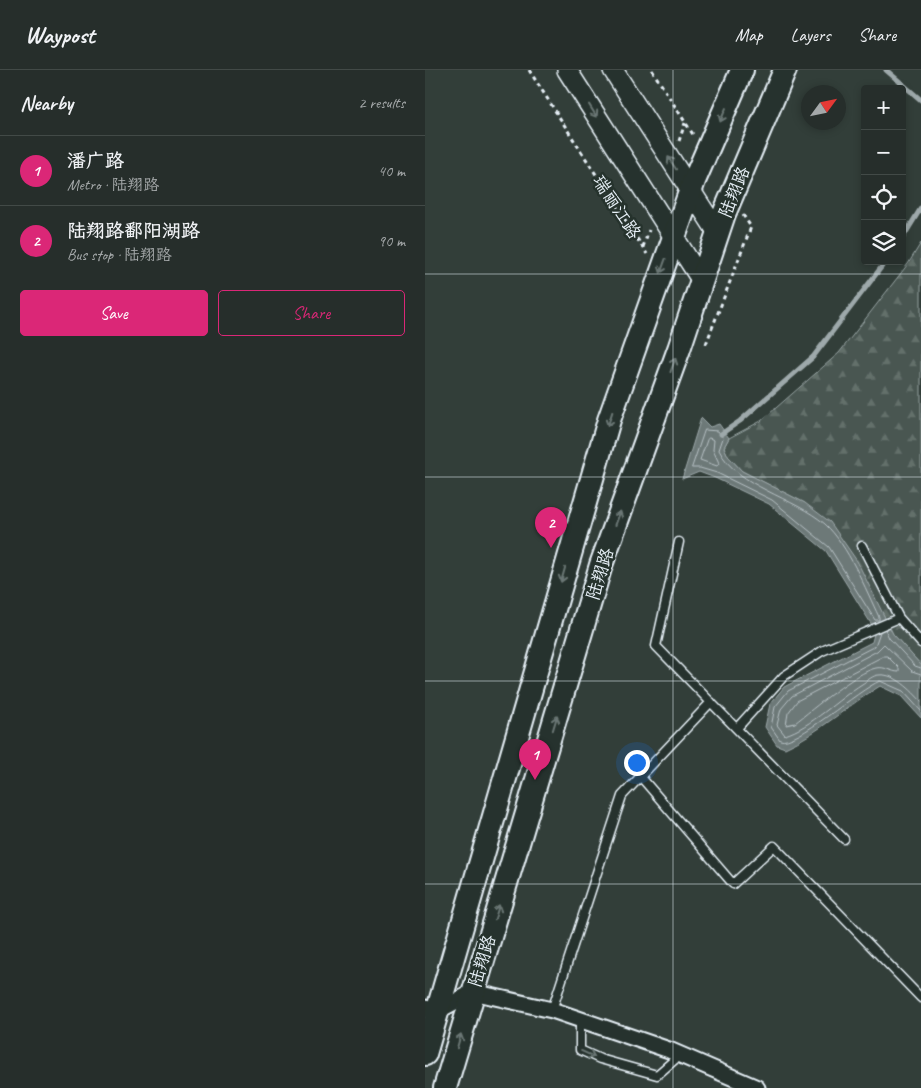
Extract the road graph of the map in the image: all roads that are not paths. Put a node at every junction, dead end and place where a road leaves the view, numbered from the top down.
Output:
1 (567, 70) edge
2 (613, 70) edge
3 (742, 70) edge
4 (785, 70) edge
5 (691, 191) junction
6 (718, 233) junction
7 (674, 238) junction
8 (701, 281) junction
9 (679, 542) dead end
10 (861, 546) dead end
11 (895, 620) junction
12 (921, 644) edge
13 (711, 702) junction
14 (737, 728) junction
15 (640, 776) junction
16 (843, 838) dead end
17 (473, 992) junction
18 (921, 998) edge
19 (431, 1010) edge
20 (551, 1010) junction
21 (580, 1020) junction
22 (425, 1054) edge
23 (680, 1055) junction
24 (445, 1088) edge
25 (757, 1088) edge

1 -> 7 street, 瑞丽江路
5 -> 2 street
3 -> 5 main road, 陆翔路
4 - 6 main road, 陆翔路
5 - 6 street
5 - 7 main road, 陆翔路
6 - 8 main road, 陆翔路
7 - 8 street, 瑞丽江路
7 -> 19 main road, 陆翔路
17 -> 8 main road, 陆翔路
9 - 13 lane
10 - 11 lane
11 - 12 lane
11 - 14 lane
13 - 14 lane
13 - 15 lane
14 - 16 lane
15 - 18 lane
15 - 20 lane
17 - 19 street
17 - 20 street
24 -> 17 main road, 陆翔路
19 - 22 main road, 陆翔路
20 - 21 street
21 - 23 street
21 -> 23 lane
23 - 25 street

